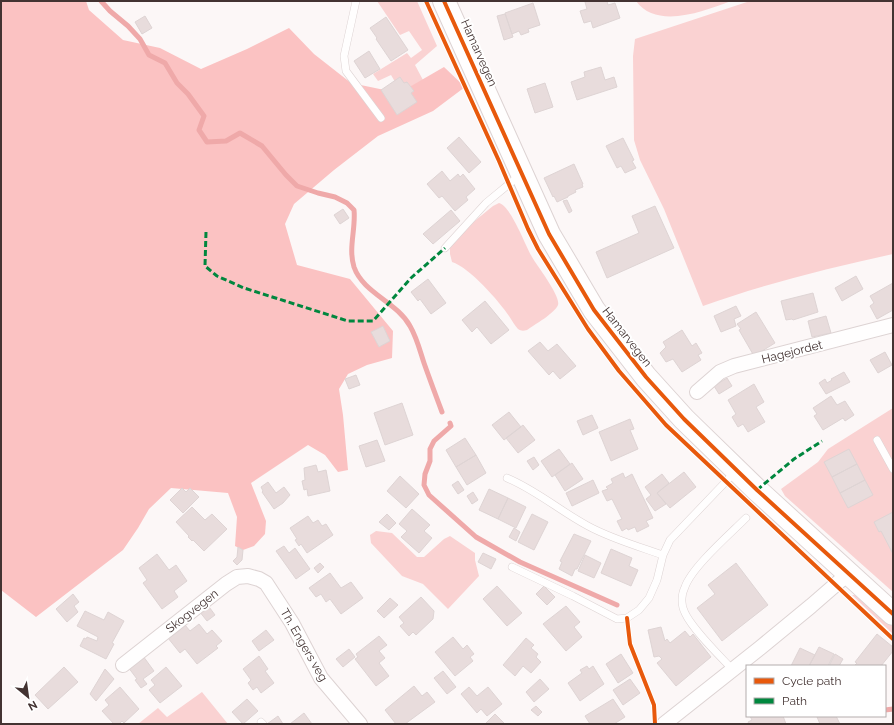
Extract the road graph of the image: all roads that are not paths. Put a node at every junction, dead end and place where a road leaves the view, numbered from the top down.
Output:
1 (356, 1) edge
2 (444, 1) edge
3 (381, 118) dead end
4 (522, 174) junction
5 (446, 248) dead end
6 (893, 325) edge
7 (697, 392) dead end
8 (877, 440) dead end
9 (893, 468) edge
10 (737, 470) junction
11 (507, 478) dead end
12 (746, 518) dead end
13 (662, 555) junction
14 (512, 567) dead end
15 (849, 573) junction
16 (266, 583) joint
17 (893, 614) edge
18 (123, 665) dead end
19 (732, 669) junction
20 (360, 724) edge
21 (664, 724) edge

1 - 3 lane
2 - 4 main road, Hamarvegen
4 - 5 lane
4 - 10 main road, Hamarvegen
6 - 7 street, Hagejordet
8 - 9 lane
10 - 13 lane
10 - 15 main road, Hamarvegen
11 - 13 lane
12 - 19 lane
13 - 14 lane
15 - 17 main road, Hamarvegen
15 - 19 street
16 - 18 street, Skogvegen
16 - 20 street, Th. Engers veg
19 - 21 street

